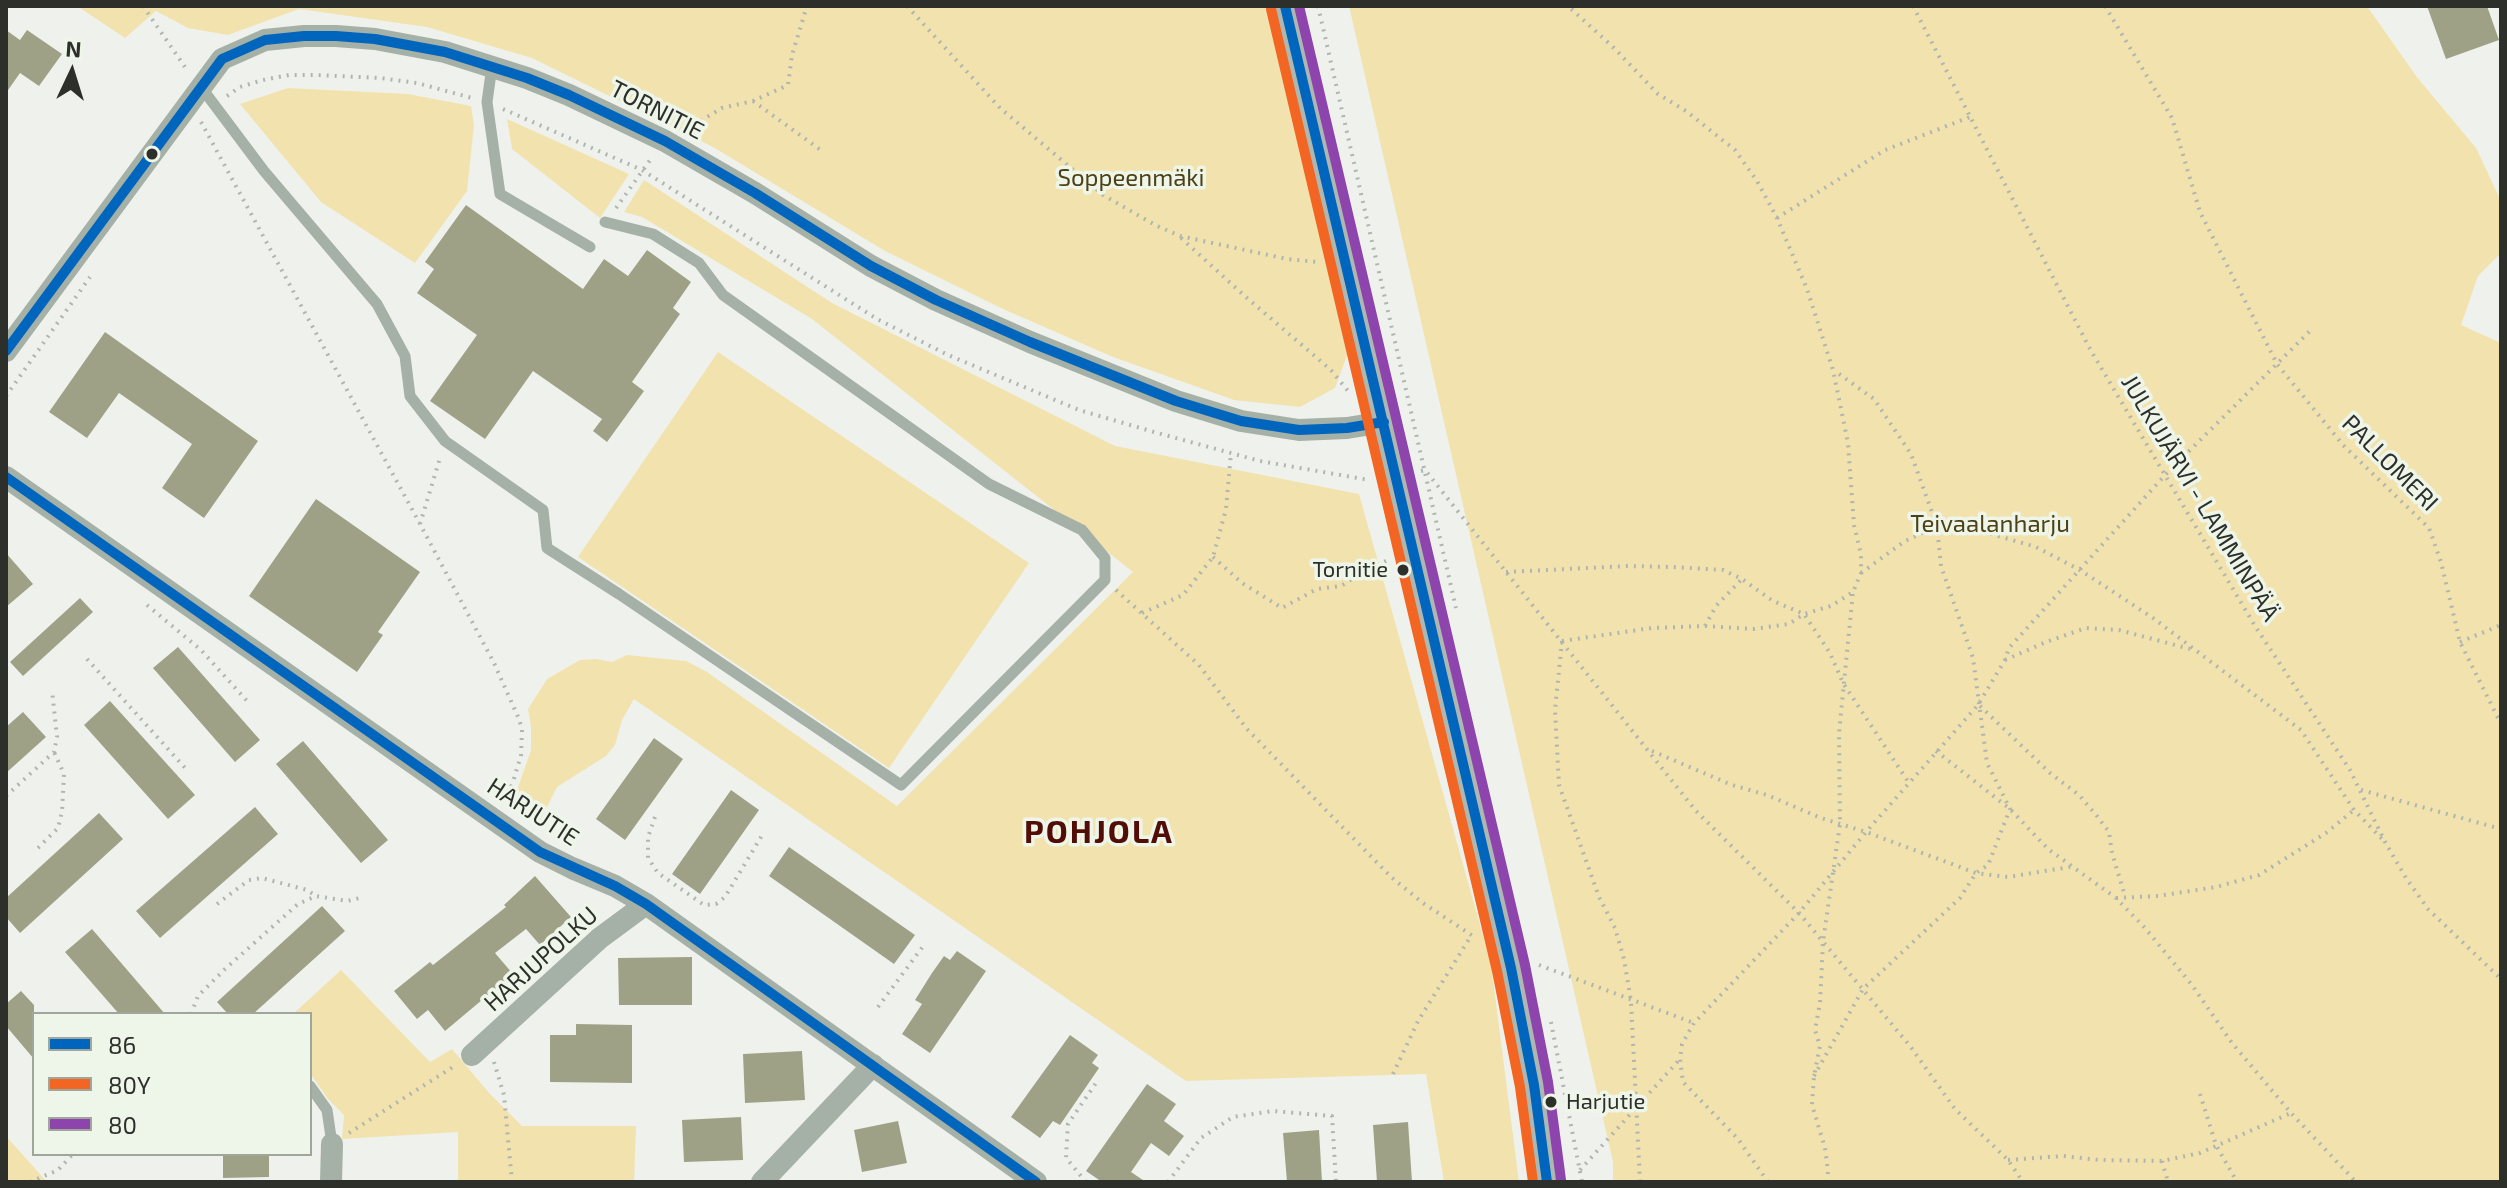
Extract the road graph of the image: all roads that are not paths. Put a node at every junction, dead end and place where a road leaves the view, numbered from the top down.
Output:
1 (1285, 6) edge
2 (492, 66) junction
3 (208, 95) junction
4 (605, 222) road end
5 (590, 247) dead end
6 (6, 351) edge
7 (1384, 422) junction
8 (6, 477) edge
9 (646, 904) junction
10 (480, 1048) road end
11 (873, 1065) junction
12 (312, 1089) edge
13 (332, 1144) joint
14 (331, 1182) edge
15 (762, 1182) edge
16 (1036, 1182) edge
17 (1547, 1182) edge

1 - 7 main road
2 - 3 street, TORNITIE
2 - 5 lane
2 - 7 street, TORNITIE
3 - 4 lane
3 - 6 street, TORNITIE
7 - 17 main road
8 - 9 street, HARJUTIE
9 - 10 street, HARJUPOLKU
9 - 11 street, HARJUTIE
11 - 15 street
11 - 16 street, HARJUTIE
12 - 13 lane
13 - 14 street

